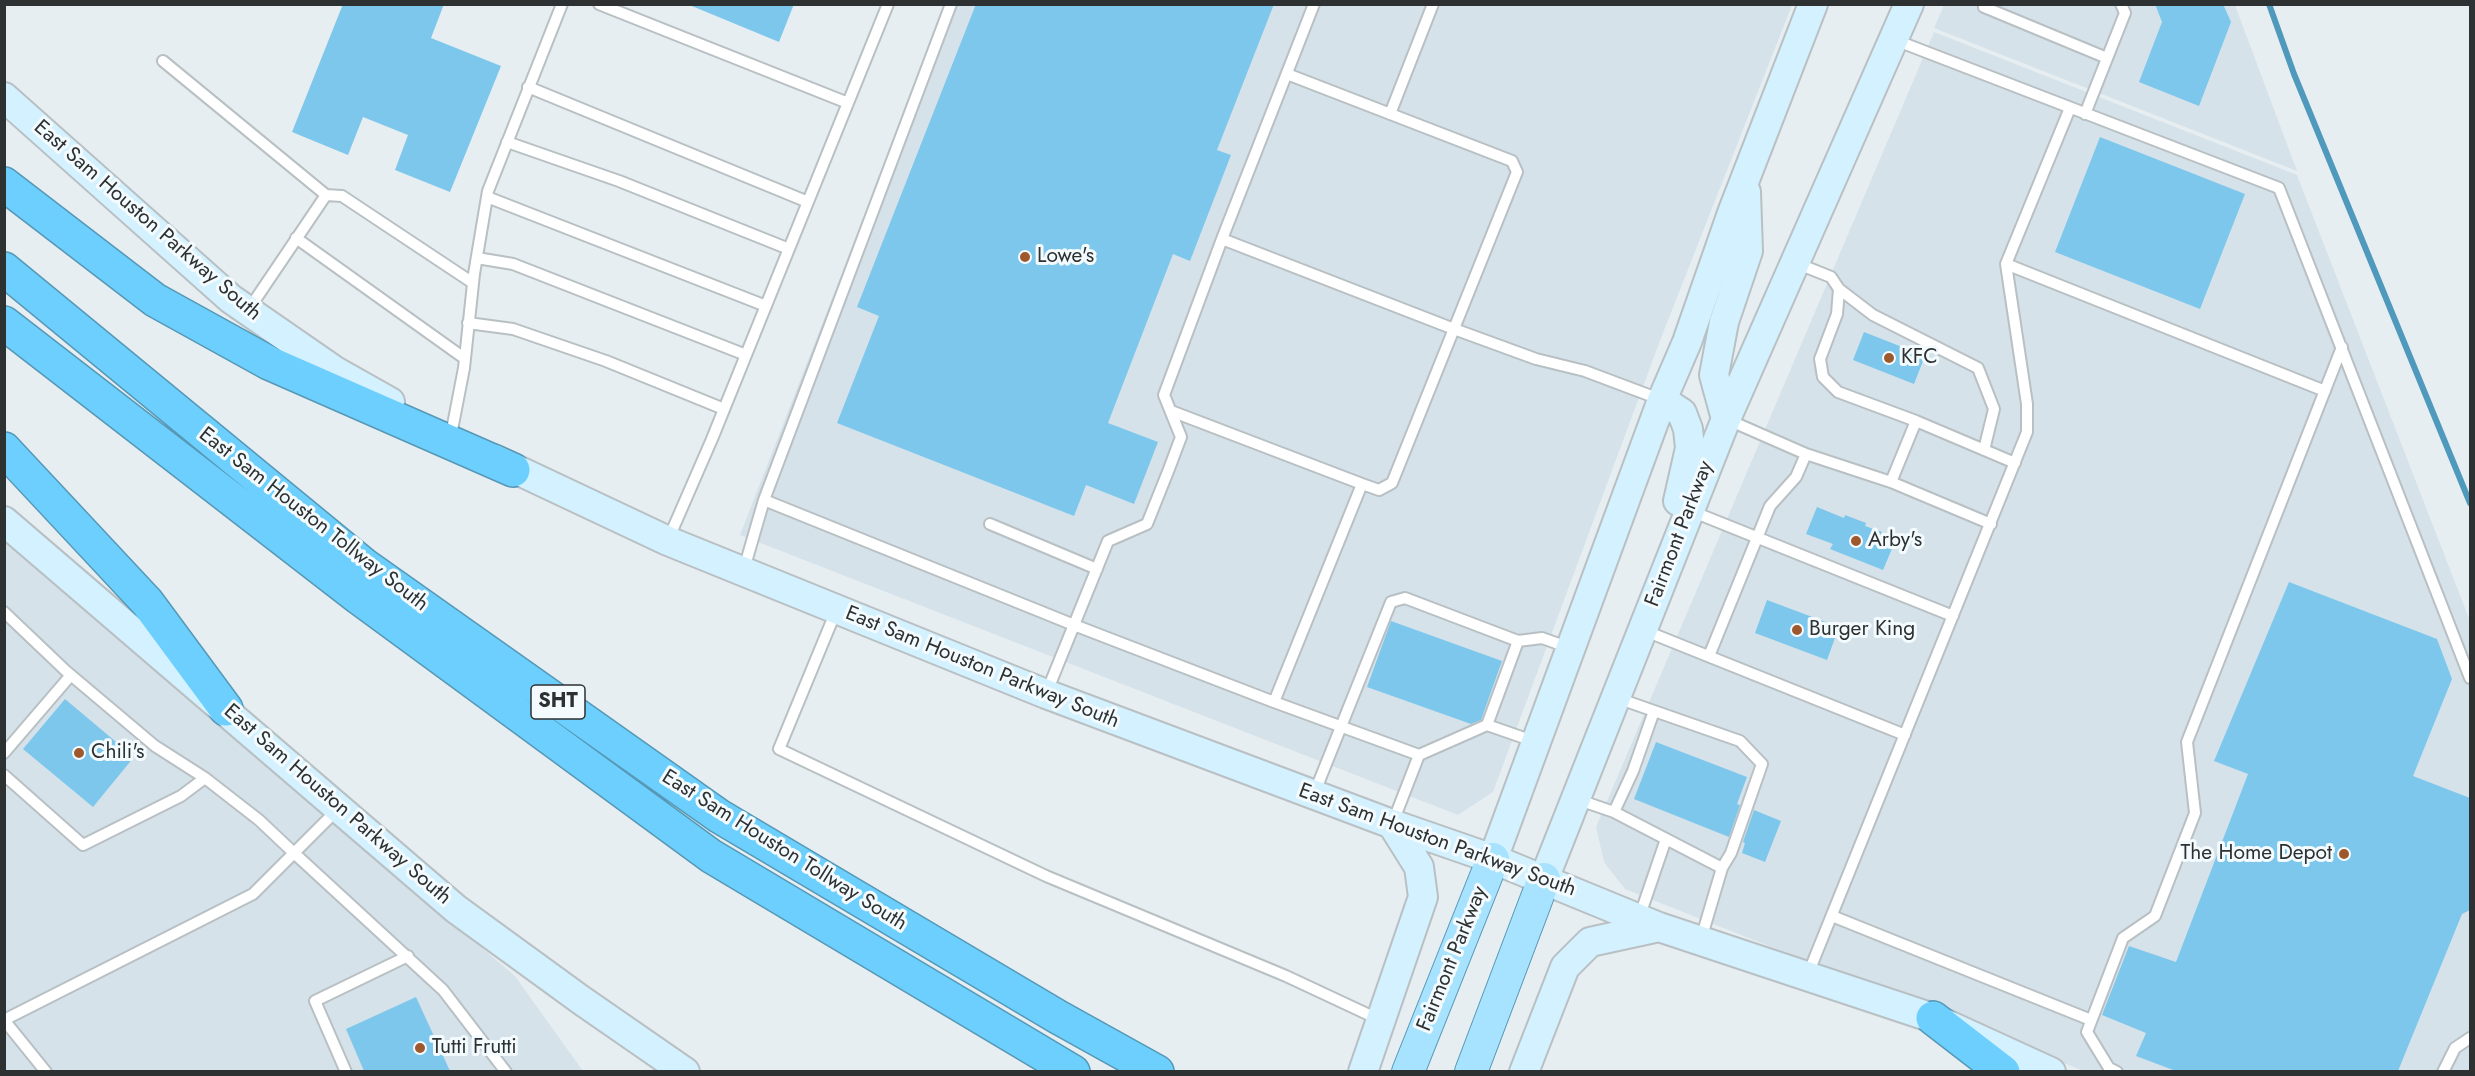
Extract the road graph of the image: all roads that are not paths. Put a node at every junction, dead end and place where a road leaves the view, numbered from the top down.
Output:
1 (562, 4) edge
2 (599, 4) edge
3 (888, 4) edge
4 (951, 4) edge
5 (1314, 4) edge
6 (1433, 4) edge
7 (1909, 4) edge
8 (1985, 4) edge
9 (2121, 4) edge
10 (1810, 5) edge
11 (1894, 40) junction
12 (2107, 58) junction
13 (163, 61) dead end
14 (1287, 74) junction
15 (528, 87) junction
16 (4, 97) edge
17 (848, 103) junction
18 (2070, 108) junction
19 (1390, 114) junction
20 (2085, 114) junction
21 (507, 142) junction
22 (1745, 178) junction
23 (4, 184) edge
24 (326, 195) junction
25 (487, 198) junction
26 (808, 202) junction
27 (296, 238) junction
28 (1222, 239) junction
29 (789, 249) junction
30 (477, 258) junction
31 (1796, 263) junction
32 (2006, 264) junction
33 (4, 269) edge
34 (473, 283) junction
35 (1839, 289) junction
36 (766, 306) junction
37 (248, 310) junction
38 (4, 323) edge
39 (468, 323) junction
40 (1454, 329) junction
41 (2342, 347) junction
42 (746, 355) junction
43 (464, 358) junction
44 (2325, 391) junction
45 (1662, 400) junction
46 (724, 409) junction
47 (1171, 411) junction
48 (1726, 419) junction
49 (1916, 421) junction
50 (451, 435) junction
51 (4, 449) edge
52 (1984, 450) junction
53 (1806, 454) junction
54 (2015, 463) junction
55 (513, 470) junction
56 (1891, 482) junction
57 (1362, 484) junction
58 (764, 500) junction
59 (1690, 510) junction
60 (4, 520) edge
61 (990, 524) dead end
62 (1991, 524) junction
63 (1757, 537) junction
64 (668, 541) junction
65 (1097, 569) junction
66 (744, 570) junction
67 (1656, 597) junction
68 (836, 610) junction
69 (4, 612) edge
70 (1953, 616) junction
71 (1074, 626) junction
72 (1643, 629) junction
73 (1518, 640) junction
74 (1570, 649) junction
75 (1709, 656) junction
76 (71, 675) junction
77 (2470, 678) edge
78 (1046, 694) junction
79 (1616, 697) junction
80 (1274, 702) junction
81 (226, 709) junction
82 (1654, 711) junction
83 (1487, 725) junction
84 (1342, 727) junction
85 (1905, 735) junction
86 (1536, 742) junction
87 (4, 753) edge
88 (1419, 755) junction
89 (4, 775) edge
90 (205, 778) junction
91 (1314, 795) junction
92 (1576, 799) junction
93 (340, 808) junction
94 (1614, 812) junction
95 (1392, 824) junction
96 (1666, 839) junction
97 (294, 853) junction
98 (1493, 859) junction
99 (1722, 868) junction
100 (1544, 879) junction
101 (1832, 916) junction
102 (1649, 922) junction
103 (1700, 942) junction
104 (408, 956) junction
105 (1808, 975) junction
106 (1933, 1018) junction
107 (4, 1020) edge
108 (1381, 1020) junction
109 (2091, 1020) junction
110 (2470, 1038) edge
111 (46, 1071) edge
112 (346, 1071) edge
113 (506, 1071) edge
114 (685, 1071) edge
115 (1073, 1071) edge
116 (1157, 1071) edge
117 (1363, 1071) edge
118 (1408, 1071) edge
119 (1471, 1071) edge
120 (1524, 1071) edge
121 (2003, 1071) edge
122 (2051, 1071) edge
123 (2117, 1071) edge
124 (2443, 1071) edge

1 - 15 lane
2 - 17 lane
3 - 17 lane
4 - 58 lane
5 - 14 lane
6 - 19 lane
7 - 11 main road, Fairmont Parkway
8 - 12 lane
9 - 12 lane
10 - 22 main road, Fairmont Parkway
11 - 18 lane
11 - 31 main road, Fairmont Parkway
12 - 20 lane
13 - 24 lane
14 - 19 lane
14 - 28 lane
15 - 21 lane
15 - 26 lane
16 - 37 main road, East Sam Houston Parkway South
17 - 26 lane
18 - 20 lane
18 - 32 lane
19 - 40 lane
20 - 41 lane
21 - 25 lane
21 - 29 lane
22 - 45 main road, Fairmont Parkway
22 - 48 main road
23 - 55 highway
24 - 27 lane
24 - 34 lane
25 - 30 lane
25 - 36 lane
26 - 29 lane
27 - 37 lane
27 - 43 lane
28 - 40 lane
28 - 47 lane
29 - 36 lane
30 - 34 lane
30 - 42 lane
31 - 35 lane
31 - 48 main road, Fairmont Parkway
32 - 44 lane
32 - 54 lane
33 - 116 highway, East Sam Houston Tollway South / SHT
34 - 39 lane
35 - 49 lane
35 - 52 lane
36 - 42 lane
37 - 50 main road, East Sam Houston Parkway South
38 - 115 highway, East Sam Houston Tollway South / SHT
39 - 43 lane
39 - 46 lane
40 - 45 lane
40 - 57 lane
41 - 44 lane
41 - 77 lane
42 - 46 lane
43 - 50 lane
44 - 109 lane
45 - 67 main road
45 - 74 main road, Fairmont Parkway
46 - 64 lane
47 - 57 lane
47 - 65 lane
48 - 53 lane
48 - 59 main road, Fairmont Parkway
49 - 52 lane
49 - 56 lane
50 - 55 main road, East Sam Houston Parkway South
51 - 81 highway
52 - 54 lane
53 - 56 lane
53 - 63 lane
54 - 62 lane
55 - 64 main road, East Sam Houston Parkway South
56 - 62 lane
57 - 80 lane
58 - 66 lane
58 - 71 lane
59 - 63 lane
59 - 67 main road, Fairmont Parkway
60 - 81 main road, East Sam Houston Parkway South
61 - 65 lane
62 - 70 lane
63 - 70 lane
63 - 75 lane
64 - 66 main road, East Sam Houston Parkway South
65 - 71 lane
66 - 68 main road, East Sam Houston Parkway South
67 - 72 main road, Fairmont Parkway
68 - 78 main road, East Sam Houston Parkway South
68 - 108 lane
69 - 76 lane
70 - 85 lane
71 - 78 lane
71 - 80 lane
72 - 75 lane
72 - 79 main road, Fairmont Parkway
73 - 74 lane
73 - 83 lane
73 - 84 lane
74 - 86 main road, Fairmont Parkway
75 - 85 lane
76 - 87 lane
76 - 90 lane
78 - 91 main road, East Sam Houston Parkway South
79 - 82 lane
79 - 92 main road, Fairmont Parkway
80 - 84 lane
81 - 93 main road, East Sam Houston Parkway South
82 - 94 lane
82 - 99 lane
83 - 86 lane
83 - 88 lane
84 - 88 lane
84 - 91 lane
85 - 101 lane
86 - 98 main road, Fairmont Parkway
88 - 95 lane
89 - 90 lane
90 - 97 lane
91 - 95 main road, East Sam Houston Parkway South
92 - 94 lane
92 - 100 main road, Fairmont Parkway
93 - 97 lane
93 - 114 main road, East Sam Houston Parkway South
94 - 96 lane
95 - 98 main road, East Sam Houston Parkway South
95 - 108 main road
96 - 99 lane
96 - 102 lane
97 - 104 lane
97 - 107 lane
98 - 100 main road, East Sam Houston Parkway South
98 - 118 main road, Fairmont Parkway
99 - 103 lane
100 - 102 main road, East Sam Houston Parkway South
100 - 119 main road, Fairmont Parkway
101 - 105 lane
101 - 109 lane
102 - 103 main road, East Sam Houston Parkway South
102 - 120 main road
103 - 105 main road, East Sam Houston Parkway South
104 - 112 lane
104 - 113 lane
105 - 106 main road, East Sam Houston Parkway South
106 - 121 highway
106 - 122 main road, East Sam Houston Parkway South
107 - 111 lane
108 - 117 main road
109 - 123 lane
110 - 124 lane

